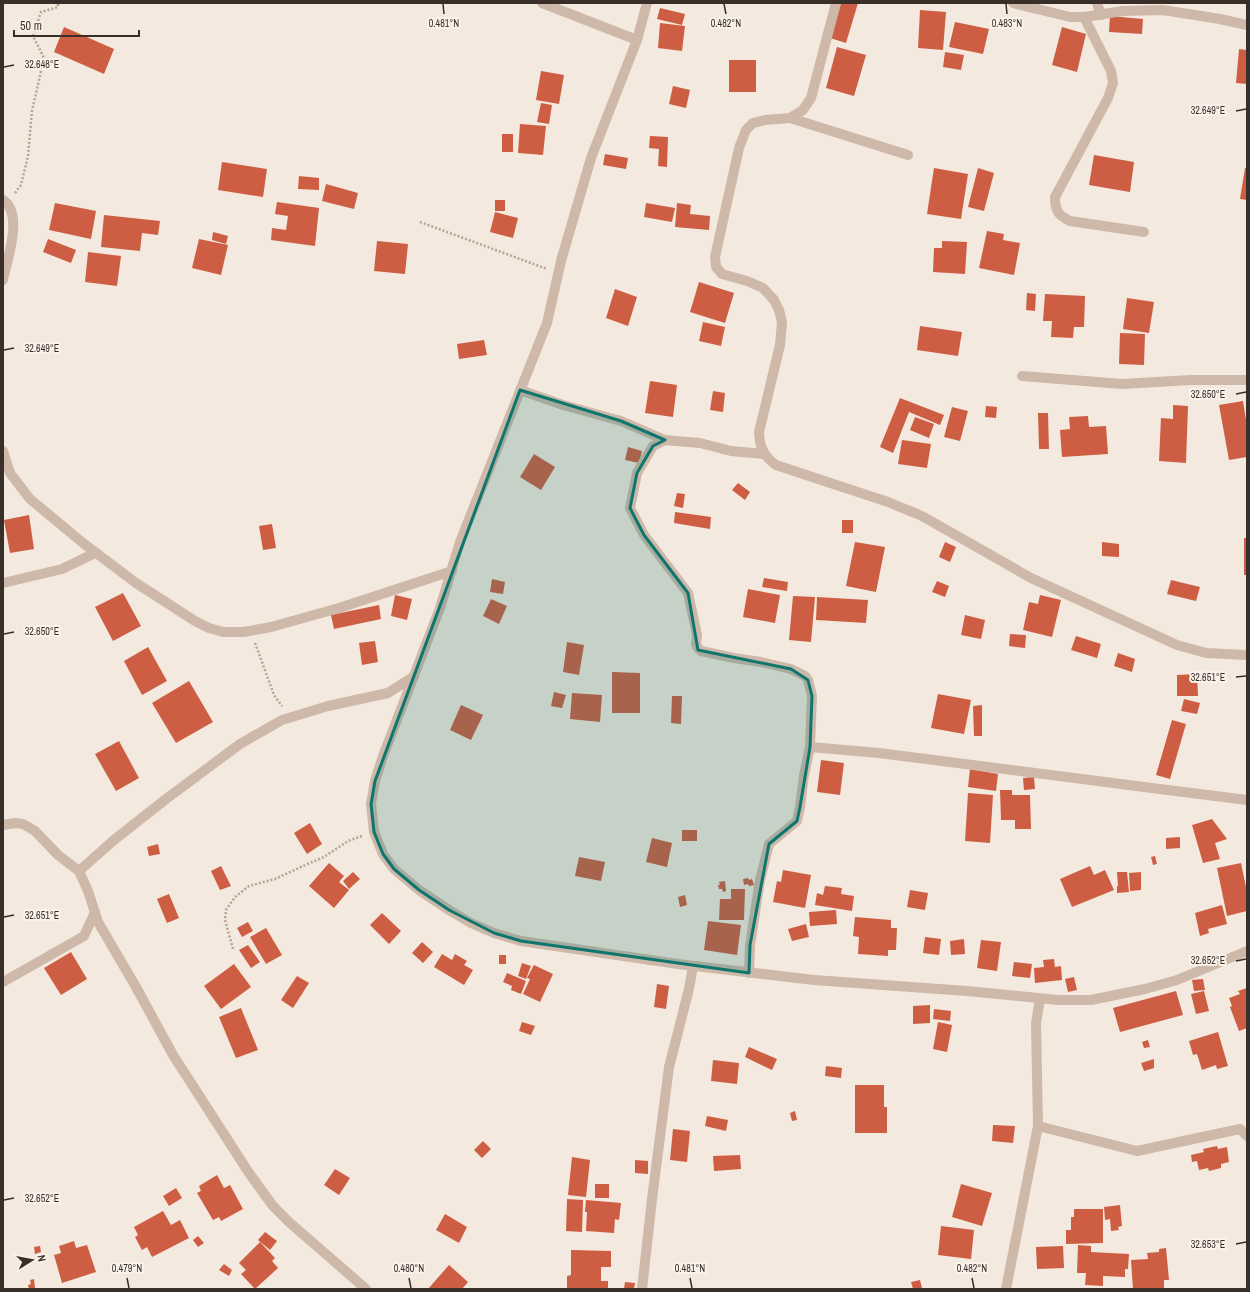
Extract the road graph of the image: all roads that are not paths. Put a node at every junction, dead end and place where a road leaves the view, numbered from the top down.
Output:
1 (542, 3) edge
2 (647, 3) edge
3 (836, 3) edge
4 (1013, 3) edge
5 (1098, 3) edge
6 (1101, 15) junction
7 (1084, 17) junction
8 (1247, 25) edge
9 (637, 40) junction
10 (790, 118) junction
11 (908, 155) dead end
12 (5, 202) edge
13 (1144, 232) dead end
14 (3, 280) edge
15 (1022, 376) dead end
16 (1247, 380) edge
17 (520, 390) junction
18 (665, 440) junction
19 (3, 451) edge
20 (764, 454) junction
21 (95, 553) junction
22 (452, 571) junction
23 (3, 584) edge
24 (1247, 655) edge
25 (413, 677) junction
26 (810, 747) junction
27 (1247, 800) edge
28 (3, 825) edge
29 (79, 871) junction
30 (95, 912) junction
31 (1247, 951) edge
32 (692, 966) junction
33 (749, 972) junction
34 (3, 982) edge
35 (1040, 999) junction
36 (1038, 1126) junction
37 (1247, 1136) edge
38 (366, 1289) edge
39 (642, 1289) edge
40 (1006, 1289) edge

1 - 9 street
2 - 9 street
3 - 10 street
4 - 7 street
5 - 6 street
6 - 7 street
6 - 8 street
7 - 13 street
9 - 17 street
10 - 11 street
10 - 20 street
12 - 14 street
15 - 16 street
17 - 18 street
17 - 22 street
18 - 20 street
18 - 26 street
19 - 21 street
20 - 24 street
21 - 22 street
21 - 23 street
22 - 25 street
25 - 29 street
25 - 32 street
26 - 27 street
26 - 33 street
28 - 29 street
29 - 30 street
30 - 34 street
30 - 38 street
31 - 35 street
32 - 33 street
32 - 39 street
33 - 35 street
35 - 36 street
36 - 37 street
36 - 40 street

